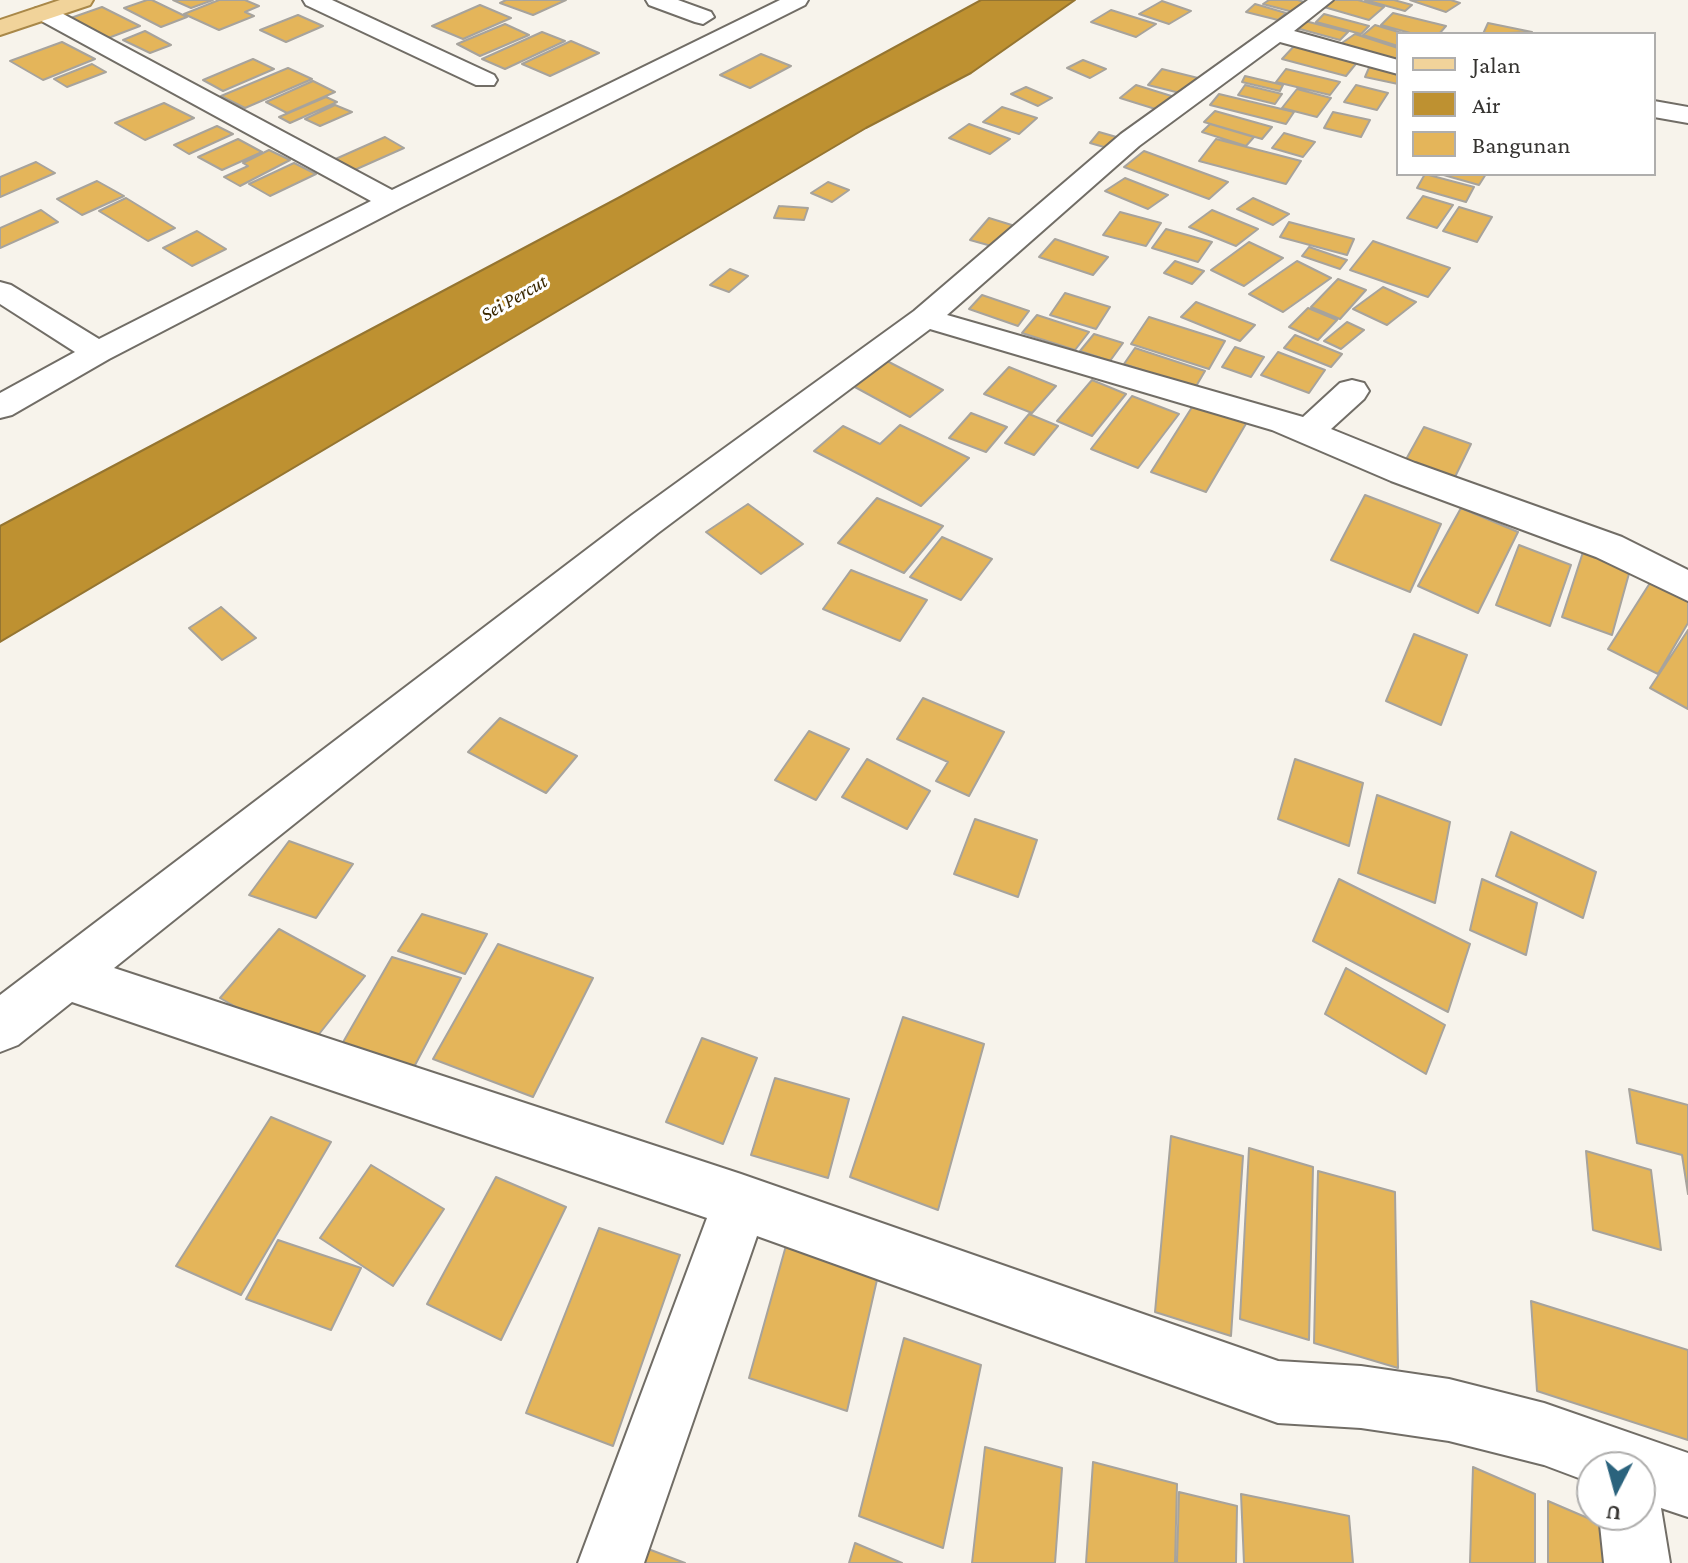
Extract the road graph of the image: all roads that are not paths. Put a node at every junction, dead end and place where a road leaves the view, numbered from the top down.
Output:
1 (82, 0) edge
2 (314, 0) edge
3 (657, 0) edge
4 (797, 0) edge
5 (1322, 0) edge
6 (44, 13) junction
7 (703, 17) dead end
8 (0, 28) edge
9 (1277, 34) junction
10 (1396, 66) edge
11 (485, 80) dead end
12 (1656, 109) edge
13 (1688, 115) edge
14 (392, 201) junction
15 (0, 291) edge
16 (925, 318) junction
17 (98, 352) junction
18 (1352, 391) dead end
19 (0, 407) edge
20 (1307, 432) junction
21 (1688, 587) edge
22 (65, 976) junction
23 (0, 1027) edge
24 (741, 1202) junction
25 (1578, 1451) edge
26 (1656, 1481) edge
27 (1688, 1485) edge
28 (1635, 1531) edge
29 (611, 1563) edge
30 (1637, 1563) edge

1 - 6 main road
2 - 11 street
3 - 7 street
4 - 14 street
5 - 9 street
6 - 8 main road
6 - 14 street
9 - 10 street
9 - 16 street
12 - 13 street
14 - 17 street
15 - 17 street
16 - 20 street
16 - 22 street
17 - 19 street
18 - 20 street
20 - 21 street
22 - 23 street
22 - 24 street
24 - 25 street
24 - 29 street
26 - 27 street
28 - 30 street

